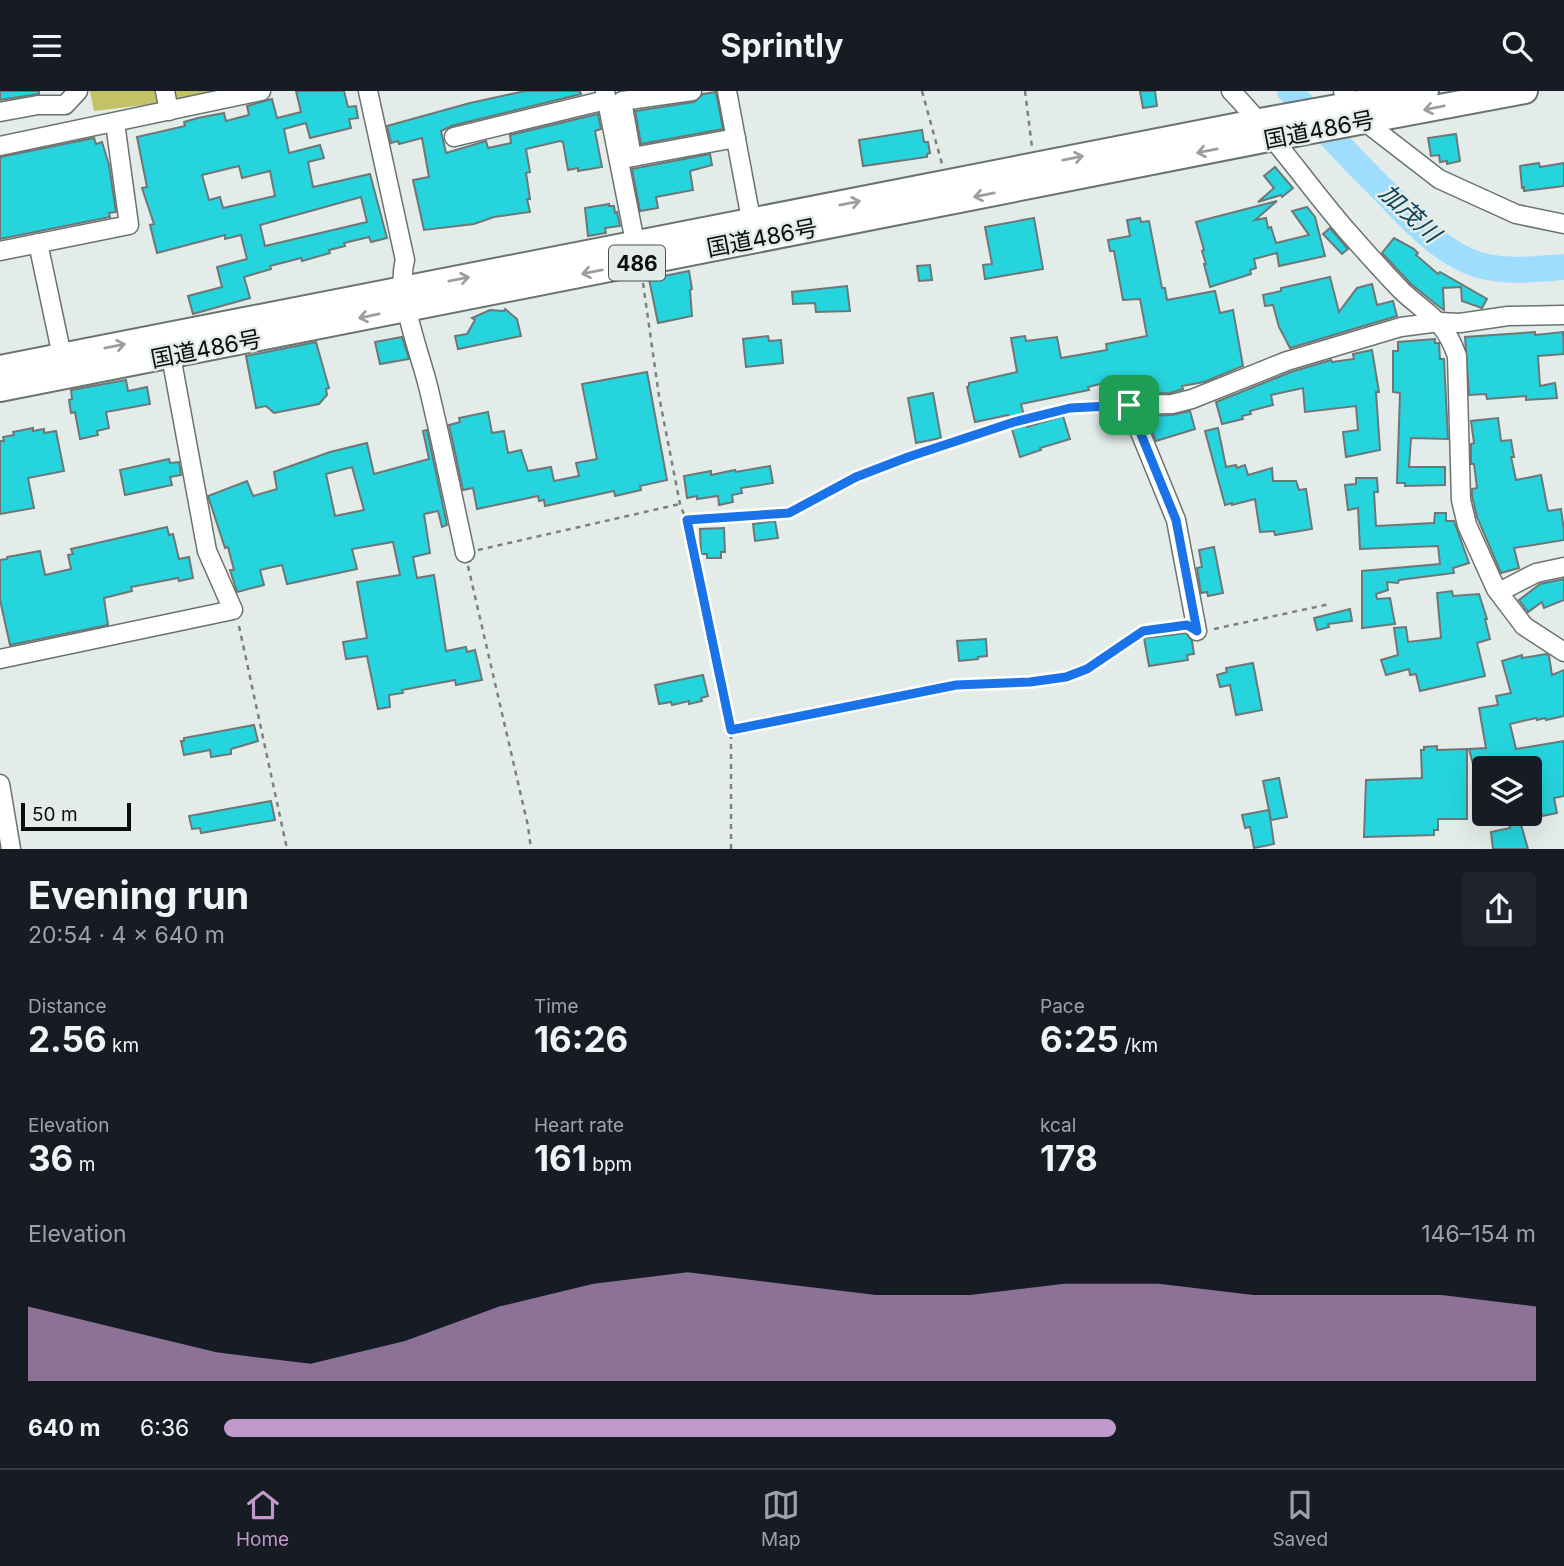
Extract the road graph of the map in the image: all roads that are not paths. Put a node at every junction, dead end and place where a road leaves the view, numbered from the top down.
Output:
1 (78, 91) edge
2 (165, 91) edge
3 (261, 91) edge
4 (368, 91) edge
5 (692, 91) edge
6 (726, 91) edge
7 (1231, 91) edge
8 (1426, 91) edge
9 (1525, 91) edge
10 (606, 96) edge
11 (1354, 106) edge
12 (169, 111) junction
13 (0, 112) edge
14 (115, 123) junction
15 (1267, 130) junction
16 (454, 137) dead end
17 (736, 138) junction
18 (0, 146) edge
19 (625, 159) junction
20 (1564, 224) edge
21 (753, 231) junction
22 (131, 234) dead end
23 (39, 248) junction
24 (0, 251) edge
25 (637, 254) junction
26 (0, 262) edge
27 (406, 299) junction
28 (1564, 315) edge
29 (1439, 322) junction
30 (62, 356) junction
31 (171, 356) junction
32 (0, 368) edge
33 (0, 389) edge
34 (465, 552) road end
35 (1564, 567) edge
36 (1499, 592) junction
37 (1197, 631) road end
38 (1564, 652) edge
39 (0, 659) edge
40 (0, 784) edge
41 (11, 849) edge

1 - 13 street
2 - 12 street
3 - 12 street
4 - 27 street
5 - 19 street
6 - 17 street
7 - 15 street
8 - 11 highway, 国道486号 / 486
9 -> 11 highway, 国道486号 / 486
10 - 16 street
10 - 19 street
11 - 15 highway, 国道486号 / 486
11 - 20 street
12 - 14 street
14 - 18 street
14 - 23 street
15 -> 21 highway, 国道486号 / 486
21 -> 15 highway, 国道486号 / 486
15 - 29 street
17 - 19 street
17 - 21 street
19 - 25 street
21 - 25 highway, 国道486号 / 486
22 - 23 street
23 - 24 street
23 - 26 street
23 - 30 street
25 - 27 highway, 国道486号 / 486
30 -> 27 highway, 国道486号 / 486
27 -> 31 highway, 国道486号 / 486
27 - 34 street
28 - 29 street
29 - 36 street
29 - 37 street
30 - 32 highway, 国道486号 / 486
31 - 33 highway, 国道486号 / 486
31 - 39 street
35 - 36 street
36 - 38 street
40 - 41 street

